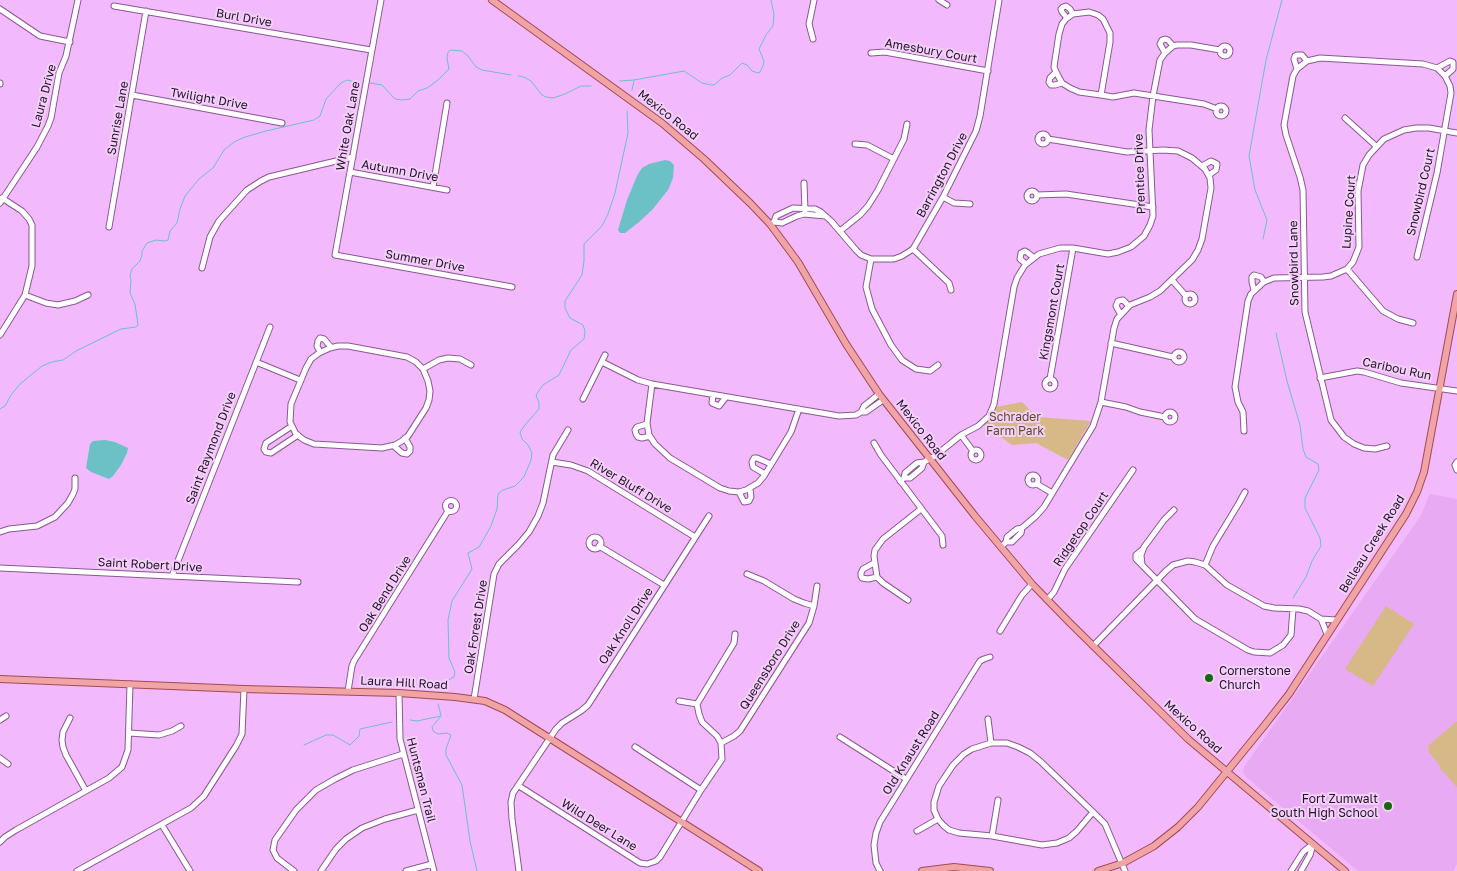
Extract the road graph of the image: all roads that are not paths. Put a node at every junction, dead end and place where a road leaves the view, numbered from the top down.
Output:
1 (78, 0) edge
2 (381, 0) edge
3 (492, 0) edge
4 (814, 0) edge
5 (939, 0) edge
6 (1000, 0) edge
7 (947, 5) dead end
8 (114, 6) dead end
9 (0, 9) edge
10 (146, 11) junction
11 (1074, 14) junction
12 (1067, 18) junction
13 (813, 38) dead end
14 (70, 42) junction
15 (1173, 46) junction
16 (371, 50) junction
17 (1220, 50) dead end
18 (871, 53) dead end
19 (1165, 53) junction
20 (1307, 61) junction
21 (1437, 68) junction
22 (1297, 69) junction
23 (988, 71) junction
24 (1056, 72) junction
25 (1446, 76) junction
26 (1062, 83) junction
27 (132, 95) junction
28 (1101, 95) junction
29 (1153, 96) junction
30 (447, 103) dead end
31 (1217, 109) dead end
32 (1345, 118) dead end
33 (282, 123) dead end
34 (907, 124) dead end
35 (1444, 131) junction
36 (1457, 133) edge
37 (1048, 139) dead end
38 (855, 144) dead end
39 (1376, 146) junction
40 (1149, 150) junction
41 (353, 158) junction
42 (894, 159) junction
43 (1202, 166) junction
44 (350, 172) junction
45 (1209, 175) junction
46 (804, 183) dead end
47 (433, 187) junction
48 (447, 190) dead end
49 (1037, 195) dead end
50 (943, 197) junction
51 (1, 200) edge
52 (970, 204) dead end
53 (1153, 207) junction
54 (805, 211) junction
55 (772, 223) junction
56 (108, 227) dead end
57 (840, 231) junction
58 (1073, 248) junction
59 (913, 249) junction
60 (335, 255) joint
61 (1033, 257) junction
62 (1417, 257) dead end
63 (871, 259) junction
64 (1026, 264) junction
65 (202, 268) dead end
66 (1347, 269) junction
67 (1304, 277) junction
68 (1172, 280) junction
69 (1264, 282) junction
70 (512, 287) dead end
71 (951, 290) dead end
72 (1254, 290) junction
73 (1457, 294) edge
74 (25, 295) junction
75 (88, 295) dead end
76 (1186, 296) dead end
77 (1129, 306) junction
78 (1121, 315) junction
79 (1455, 322) edge
80 (1414, 323) dead end
81 (270, 327) dead end
82 (0, 335) edge
83 (1111, 343) junction
84 (332, 347) junction
85 (320, 352) junction
86 (605, 355) dead end
87 (1173, 357) dead end
88 (256, 362) junction
89 (602, 362) junction
90 (471, 365) dead end
91 (938, 365) dead end
92 (423, 369) junction
93 (1320, 378) junction
94 (1050, 379) dead end
95 (300, 380) junction
96 (652, 384) junction
97 (1440, 388) junction
98 (1457, 392) edge
99 (878, 394) junction
100 (713, 395) junction
101 (726, 397) junction
102 (583, 400) dead end
103 (883, 400) junction
104 (1102, 402) junction
105 (799, 409) junction
106 (861, 412) junction
107 (1165, 417) dead end
108 (647, 424) junction
109 (292, 426) junction
110 (568, 430) dead end
111 (1244, 431) dead end
112 (298, 435) junction
113 (961, 435) junction
114 (650, 436) junction
115 (405, 438) junction
116 (874, 443) dead end
117 (394, 446) junction
118 (1387, 446) dead end
119 (973, 451) dead end
120 (927, 461) junction
121 (552, 462) junction
122 (1457, 462) edge
123 (771, 464) junction
124 (1133, 470) dead end
125 (1457, 470) edge
126 (765, 474) junction
127 (75, 478) dead end
128 (902, 479) junction
129 (1037, 484) dead end
130 (750, 488) junction
131 (738, 492) junction
132 (1244, 492) dead end
133 (1052, 493) junction
134 (921, 509) junction
135 (1174, 510) dead end
136 (448, 511) dead end
137 (709, 516) dead end
138 (0, 532) edge
139 (695, 537) junction
140 (943, 545) dead end
141 (599, 546) dead end
142 (1000, 547) junction
143 (874, 563) junction
144 (1205, 565) junction
145 (0, 568) edge
146 (747, 574) dead end
147 (172, 576) junction
148 (877, 577) junction
149 (1157, 581) junction
150 (298, 582) dead end
151 (1032, 584) junction
152 (664, 586) junction
153 (817, 586) dead end
154 (908, 600) dead end
155 (1047, 600) junction
156 (814, 606) junction
157 (1293, 609) junction
158 (1321, 619) junction
159 (1336, 620) junction
160 (1000, 632) dead end
161 (735, 634) dead end
162 (1327, 634) junction
163 (1093, 646) junction
164 (990, 658) dead end
165 (0, 679) edge
166 (130, 684) junction
167 (244, 689) junction
168 (348, 691) junction
169 (399, 693) junction
170 (474, 698) junction
171 (679, 701) dead end
172 (697, 704) junction
173 (6, 716) dead end
174 (70, 718) dead end
175 (988, 719) dead end
176 (0, 720) edge
177 (181, 726) dead end
178 (129, 734) junction
179 (840, 737) dead end
180 (550, 738) junction
181 (721, 743) junction
182 (991, 743) junction
183 (635, 747) dead end
184 (403, 754) junction
185 (0, 758) edge
186 (8, 764) dead end
187 (1227, 772) junction
188 (906, 779) junction
189 (519, 786) junction
190 (700, 790) junction
191 (86, 791) junction
192 (998, 800) dead end
193 (418, 810) junction
194 (1093, 812) junction
195 (938, 819) junction
196 (682, 822) junction
197 (162, 825) junction
198 (917, 831) dead end
199 (992, 836) junction
200 (0, 842) edge
201 (1313, 844) junction
202 (1123, 862) junction
203 (432, 864) junction
204 (77, 871) edge
205 (189, 871) edge
206 (294, 871) edge
207 (321, 871) edge
208 (406, 871) edge
209 (434, 871) edge
210 (519, 871) edge
211 (759, 871) edge
212 (880, 871) edge
213 (922, 871) edge
214 (990, 871) edge
215 (1098, 871) edge
216 (1125, 871) edge
217 (1291, 871) edge
218 (1302, 871) edge
219 (1345, 871) edge

1 - 14 street, Laura Drive
2 - 16 street, White Oak Lane
3 - 55 main road, Mexico Road
4 - 13 street
5 - 7 street
6 - 23 street, Barrington Drive
8 - 10 street, Burl Drive
9 - 14 street
10 - 16 street, Burl Drive
10 - 27 street, Sunrise Lane
11 - 12 street
11 - 12 street
11 - 28 street
12 - 24 street
14 - 51 street, Laura Drive
15 - 17 street, Prentice Drive
15 - 19 street, Prentice Drive
15 - 19 street, Prentice Drive
16 - 41 street, White Oak Lane
18 - 23 street, Amesbury Court
19 - 29 street, Prentice Drive
20 - 21 street, Snowbird Lane
20 - 22 street
20 - 22 street, Snowbird Lane
21 - 25 street
21 - 25 street, Snowbird Lane
22 - 67 street, Snowbird Lane
23 - 50 street, Barrington Drive
24 - 26 street
24 - 26 street
25 - 35 street, Snowbird Lane
26 - 28 street
27 - 33 street, Twilight Drive
27 - 56 street, Sunrise Lane
28 - 29 street
29 - 31 street
29 - 40 street, Prentice Drive
30 - 47 street
32 - 39 street
34 - 42 street
35 - 36 street, Lupine Court
35 - 39 street, Lupine Court
35 - 62 street, Snowbird Court
37 - 40 street
38 - 42 street
39 - 66 street, Lupine Court
40 - 43 street
40 - 53 street, Prentice Drive
41 - 44 street, White Oak Lane
41 - 65 street
42 - 57 street
43 - 45 street
43 - 45 street
44 - 47 street, Autumn Drive
44 - 60 street, White Oak Lane
45 - 68 street
46 - 54 street
47 - 48 street, Autumn Drive
49 - 53 street
50 - 52 street
50 - 59 street, Barrington Drive
51 - 74 street
53 - 58 street, Prentice Drive
54 - 55 street
54 - 55 street
54 - 57 street
55 - 99 main road, Mexico Road
57 - 63 street
58 - 61 street, Prentice Drive
58 - 94 street, Kingsmont Court
59 - 63 street
59 - 71 street
60 - 70 street, Summer Drive
61 - 64 street, Prentice Drive
61 - 64 street, Prentice Drive
63 - 91 street
64 - 113 street, Prentice Drive
66 - 67 street
66 - 80 street
67 - 69 street
67 - 93 street, Snowbird Lane
68 - 76 street
68 - 77 street
69 - 72 street
69 - 72 street
72 - 111 street
73 - 79 main road, Belleau Creek Road
74 - 75 street
74 - 82 street
77 - 78 street
77 - 78 street
78 - 83 street
79 - 97 main road, Belleau Creek Road
81 - 88 street, Saint Raymond Drive
83 - 87 street
83 - 104 street
84 - 85 street
84 - 85 street
84 - 92 street
85 - 95 street
86 - 89 street
88 - 95 street
88 - 147 street, Saint Raymond Drive
89 - 96 street
89 - 102 street
90 - 92 street
92 - 115 street
93 - 97 street, Caribou Run
93 - 118 street, Snowbird Lane
95 - 109 street
96 - 100 street
96 - 108 street
97 - 98 street, Caribou Run
97 - 159 main road, Belleau Creek Road
99 - 103 main road, Mexico Road
99 - 106 street
100 - 101 street
100 - 101 street
101 - 105 street
103 - 106 street
103 - 120 main road, Mexico Road
104 - 107 street
104 - 133 street
105 - 106 street
105 - 123 street
108 - 114 street
108 - 114 street
109 - 112 street
109 - 112 street
110 - 121 street, Oak Forest Drive
112 - 117 street
113 - 119 street
113 - 120 street, Prentice Drive
114 - 131 street
115 - 117 street
115 - 117 street
116 - 128 street
120 - 128 street, Prentice Drive
120 - 142 main road, Mexico Road
121 - 139 street, River Bluff Drive
121 - 170 street, Oak Forest Drive
122 - 125 street
123 - 126 street
123 - 126 street
124 - 155 street, Ridgetop Court
126 - 130 street
127 - 138 street
128 - 134 street
129 - 133 street
130 - 131 street
130 - 131 street
132 - 144 street
133 - 142 street
134 - 140 street
134 - 143 street
135 - 149 street
136 - 168 street, Oak Bend Drive
137 - 139 street, Oak Knoll Drive
139 - 152 street, Oak Knoll Drive
141 - 152 street
142 - 151 main road, Mexico Road
143 - 148 street
143 - 148 street
144 - 149 street
144 - 157 street
145 - 147 street, Saint Robert Drive
146 - 156 street
147 - 150 street, Saint Robert Drive
148 - 154 street
149 - 157 street
149 - 163 street
151 - 155 main road, Mexico Road
151 - 160 street
152 - 180 street, Oak Knoll Drive
153 - 156 street, Queensboro Drive
155 - 163 main road, Mexico Road
156 - 181 street, Queensboro Drive
157 - 158 street
158 - 159 street
158 - 162 street
159 - 162 main road, Belleau Creek Road
161 - 172 street
162 - 187 main road, Belleau Creek Road
163 - 187 main road, Mexico Road
164 - 188 street, Old Knaust Road
165 - 166 main road, Laura Hill Road
166 - 167 main road, Laura Hill Road
166 - 178 street
167 - 168 main road, Laura Hill Road
167 - 197 street
168 - 169 main road, Laura Hill Road
169 - 170 main road, Laura Hill Road
169 - 184 street, Huntsman Trail
170 - 180 main road, Laura Hill Road
171 - 172 street
172 - 181 street
173 - 176 street
174 - 191 street
175 - 182 street
177 - 178 street
178 - 191 street
179 - 188 street
180 - 189 street, Oak Knoll Drive
180 - 196 main road, Laura Hill Road
181 - 190 street, Wild Deer Lane
182 - 194 street
182 - 195 street
183 - 190 street
184 - 193 street, Huntsman Trail
184 - 206 street
185 - 186 street
187 - 201 main road, Mexico Road
187 - 202 main road, Belleau Creek Road
188 - 212 street, Old Knaust Road
189 - 196 street, Wild Deer Lane
189 - 210 street, Oak Knoll Drive
190 - 196 street, Wild Deer Lane
191 - 200 street
192 - 199 street
193 - 203 street, Huntsman Trail
193 - 207 street
194 - 199 street
194 - 202 street
195 - 198 street
195 - 199 street
196 - 211 main road, Laura Hill Road
197 - 204 street
197 - 205 street
201 - 217 street
201 - 218 street
201 - 219 main road, Mexico Road
202 - 215 main road, Belleau Creek Road
202 - 216 street
203 - 208 street
203 - 209 street, Huntsman Trail
213 - 214 main road

